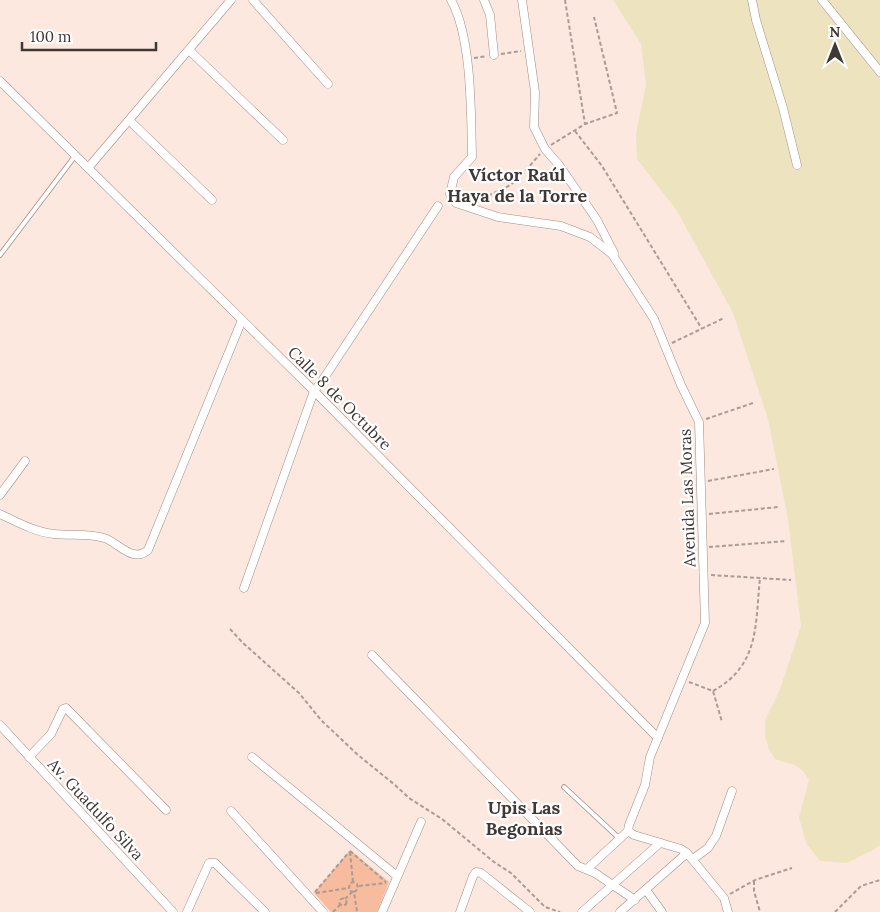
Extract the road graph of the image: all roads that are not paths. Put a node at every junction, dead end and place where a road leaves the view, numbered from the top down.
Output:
1 (231, 0) edge
2 (252, 0) edge
3 (451, 0) edge
4 (484, 0) edge
5 (522, 0) edge
6 (752, 0) edge
7 (822, 0) edge
8 (189, 50) junction
9 (494, 55) dead end
10 (880, 72) edge
11 (0, 81) edge
12 (328, 84) dead end
13 (129, 120) junction
14 (283, 140) dead end
15 (76, 156) junction
16 (797, 164) dead end
17 (88, 168) junction
18 (212, 200) dead end
19 (438, 206) dead end
20 (0, 255) edge
21 (619, 264) junction
22 (242, 320) junction
23 (314, 391) junction
24 (25, 461) dead end
25 (0, 495) edge
26 (0, 514) edge
27 (244, 588) dead end
28 (372, 656) dead end
29 (0, 726) edge
30 (658, 738) junction
31 (29, 757) junction
32 (252, 757) dead end
33 (564, 787) dead end
34 (732, 791) dead end
35 (166, 810) dead end
36 (231, 812) dead end
37 (421, 822) dead end
38 (628, 831) junction
39 (620, 839) junction
40 (660, 843) junction
41 (690, 856) junction
42 (587, 869) junction
43 (397, 876) junction
44 (612, 885) junction
45 (646, 890) junction
46 (635, 900) junction
47 (173, 912) edge
48 (187, 912) edge
49 (265, 912) edge
50 (323, 912) edge
51 (382, 912) edge
52 (460, 912) edge
53 (530, 912) edge
54 (582, 912) edge
55 (620, 912) edge
56 (662, 912) edge
57 (728, 912) edge

1 - 8 street
2 - 12 street
3 - 21 street, Avenida Las Moras
4 - 9 street
5 - 21 street
6 - 16 street
7 - 10 street
8 - 13 street
8 - 14 street
11 - 15 street, Calle 8 de Octubre
13 - 17 street
13 - 18 street
15 - 17 street, Calle 8 de Octubre
15 - 20 lane
17 - 22 street, Calle 8 de Octubre
19 - 23 street
21 - 30 street, Avenida Las Moras
22 - 23 street, Calle 8 de Octubre
22 - 26 street
23 - 27 street
23 - 30 street, Calle 8 de Octubre
24 - 25 street
28 - 42 street
29 - 31 street, Av. Guadulfo Silva
30 - 38 street, Avenida Las Moras
31 - 35 street
31 - 47 street, Av. Guadulfo Silva
32 - 43 street
33 - 39 lane
34 - 41 street
36 - 50 street
37 - 43 street
38 - 39 street
38 - 40 street
39 - 42 street
40 - 41 street
40 - 44 street
41 - 45 street
41 - 57 street
42 - 44 street
43 - 51 street
44 - 46 street
44 - 54 street
45 - 46 street
45 - 56 street
46 - 55 street
48 - 49 street
52 - 53 street

